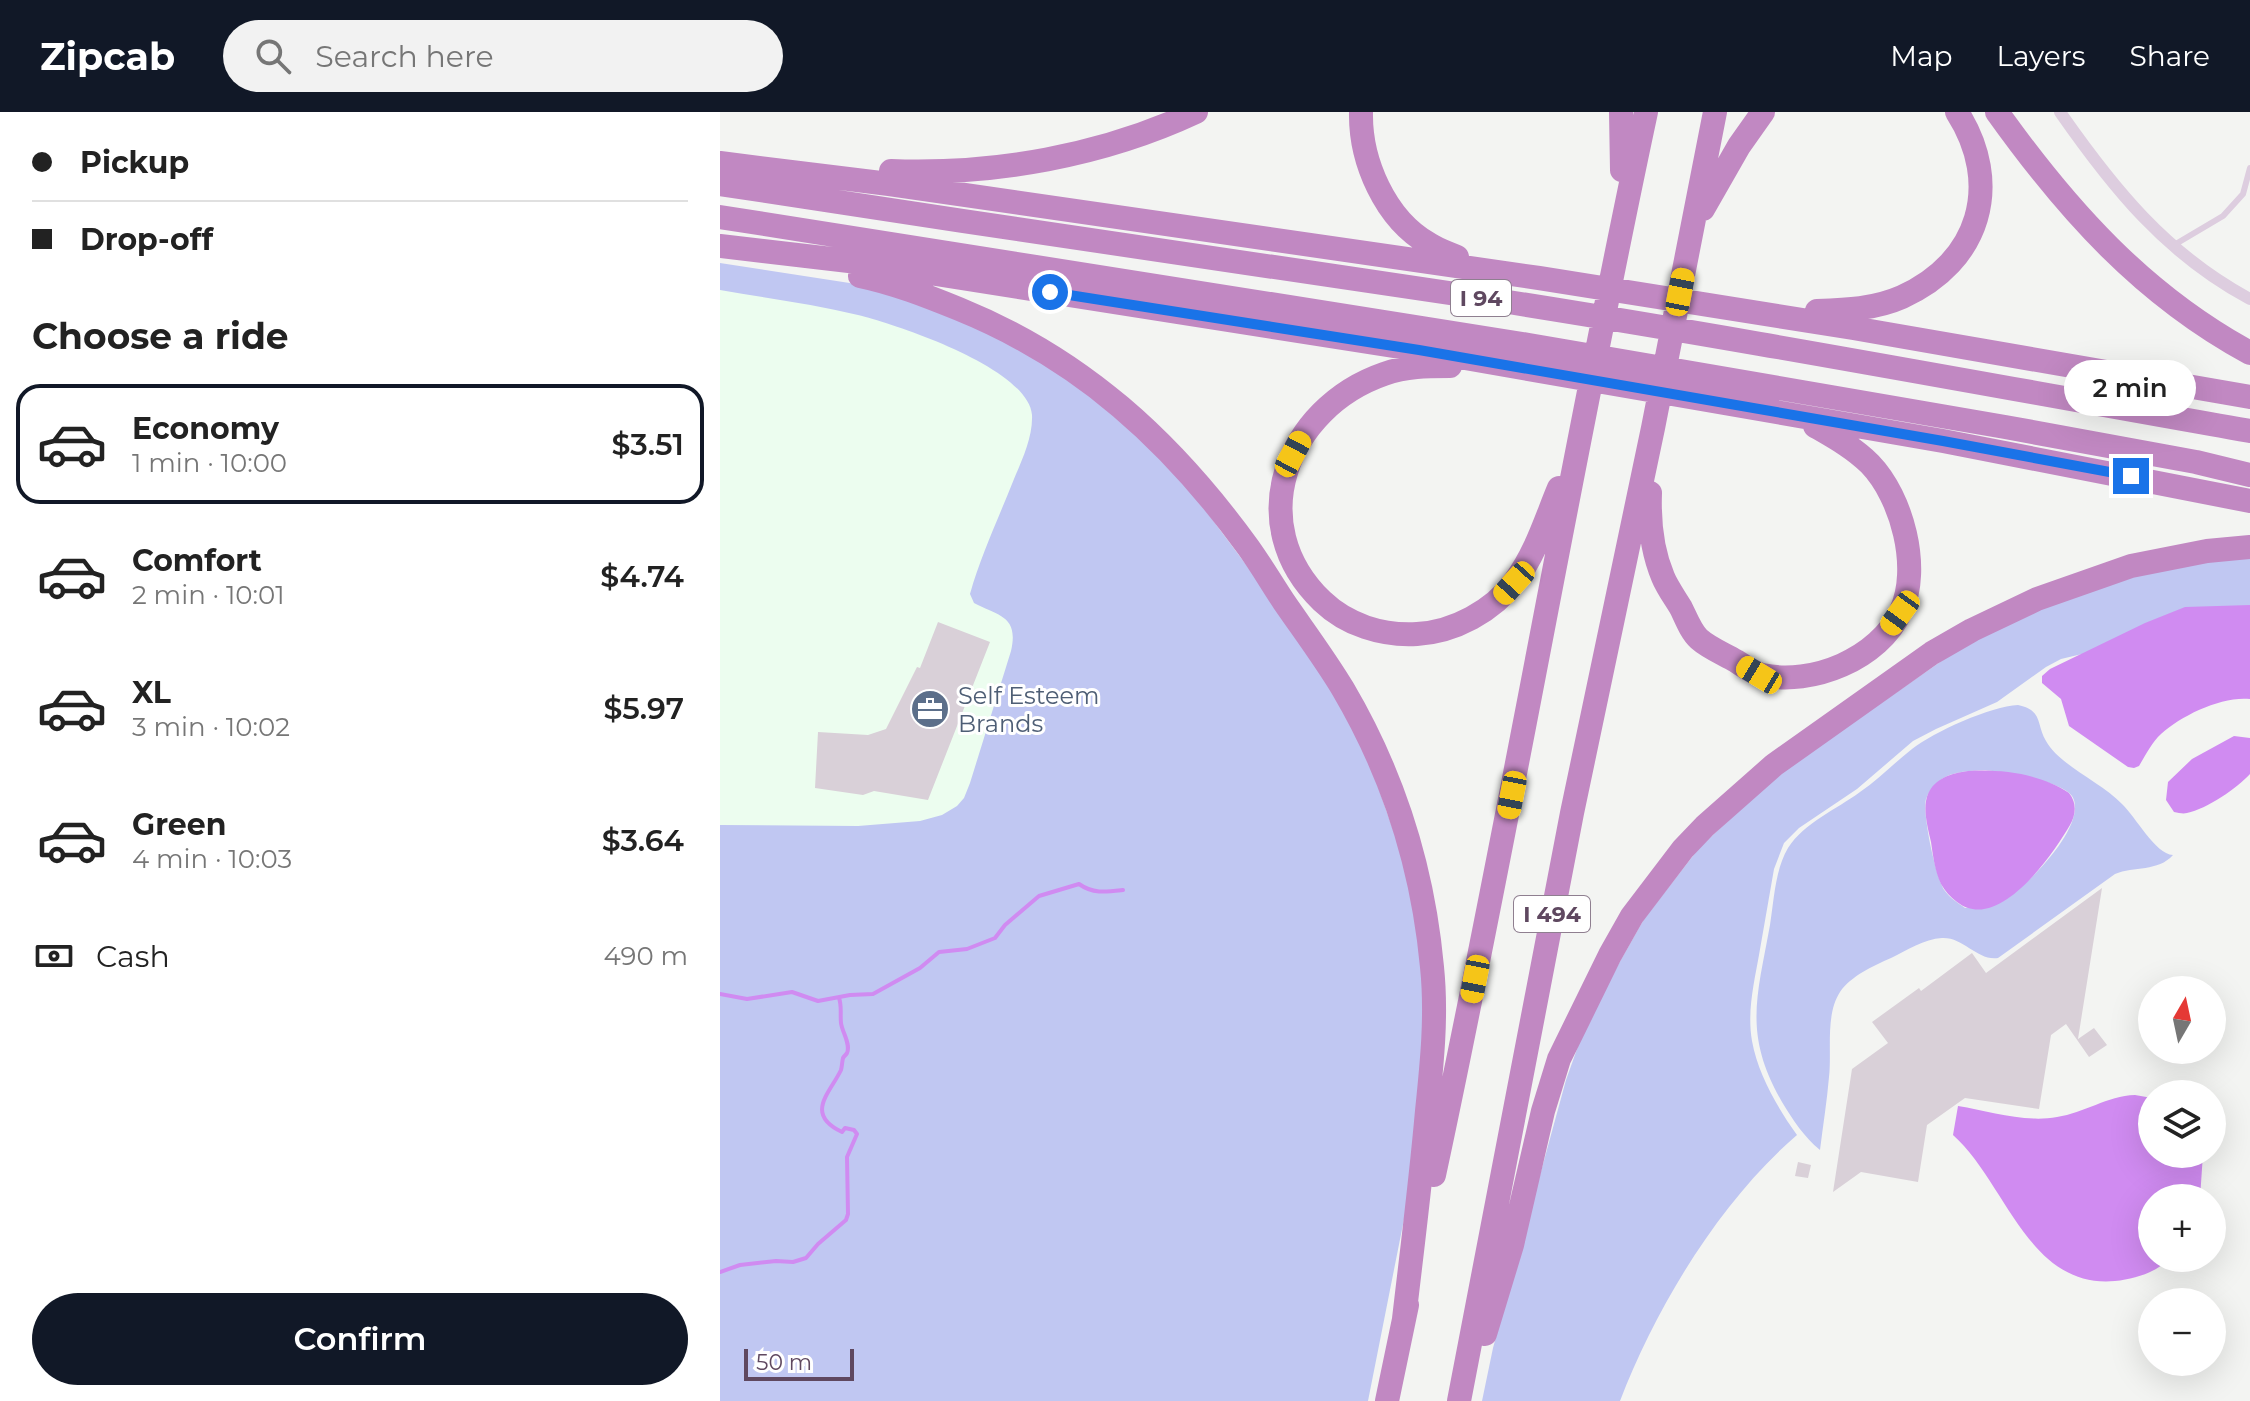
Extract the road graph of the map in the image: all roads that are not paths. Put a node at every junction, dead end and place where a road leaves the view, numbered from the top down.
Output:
1 (1196, 112) edge
2 (1361, 112) edge
3 (1621, 112) edge
4 (1646, 112) edge
5 (1715, 112) edge
6 (1763, 112) edge
7 (1957, 112) edge
8 (1997, 112) edge
9 (2060, 112) edge
10 (720, 160) edge
11 (2250, 168) edge
12 (720, 184) edge
13 (720, 217) edge
14 (1693, 225) junction
15 (1620, 227) junction
16 (2174, 245) junction
17 (720, 248) edge
18 (1485, 270) junction
19 (2250, 299) edge
20 (1751, 311) junction
21 (2250, 353) edge
22 (1524, 369) junction
23 (2250, 397) edge
24 (1775, 413) junction
25 (1653, 428) junction
26 (2250, 431) edge
27 (1576, 450) junction
28 (2250, 475) edge
29 (2250, 501) edge
30 (2250, 547) edge
31 (1404, 1319) junction
32 (1387, 1401) edge
33 (1462, 1401) edge

1 - 10 highway
2 - 18 highway
3 - 15 highway
4 - 15 highway
5 - 14 highway
6 - 14 highway
7 - 20 highway
8 - 21 highway
9 - 16 street
10 - 18 highway
11 - 16 lane
12 - 26 highway, I 94
13 - 28 highway, I 94
14 - 25 highway
15 - 27 highway, I 494
16 - 19 street
17 - 22 highway
17 - 31 highway
18 - 20 highway
20 - 23 highway
22 - 24 highway
22 - 27 highway
24 - 25 highway
24 - 29 highway
25 - 33 highway, I 494
27 - 31 highway, I 494
30 - 33 highway
31 - 32 highway, I 494

